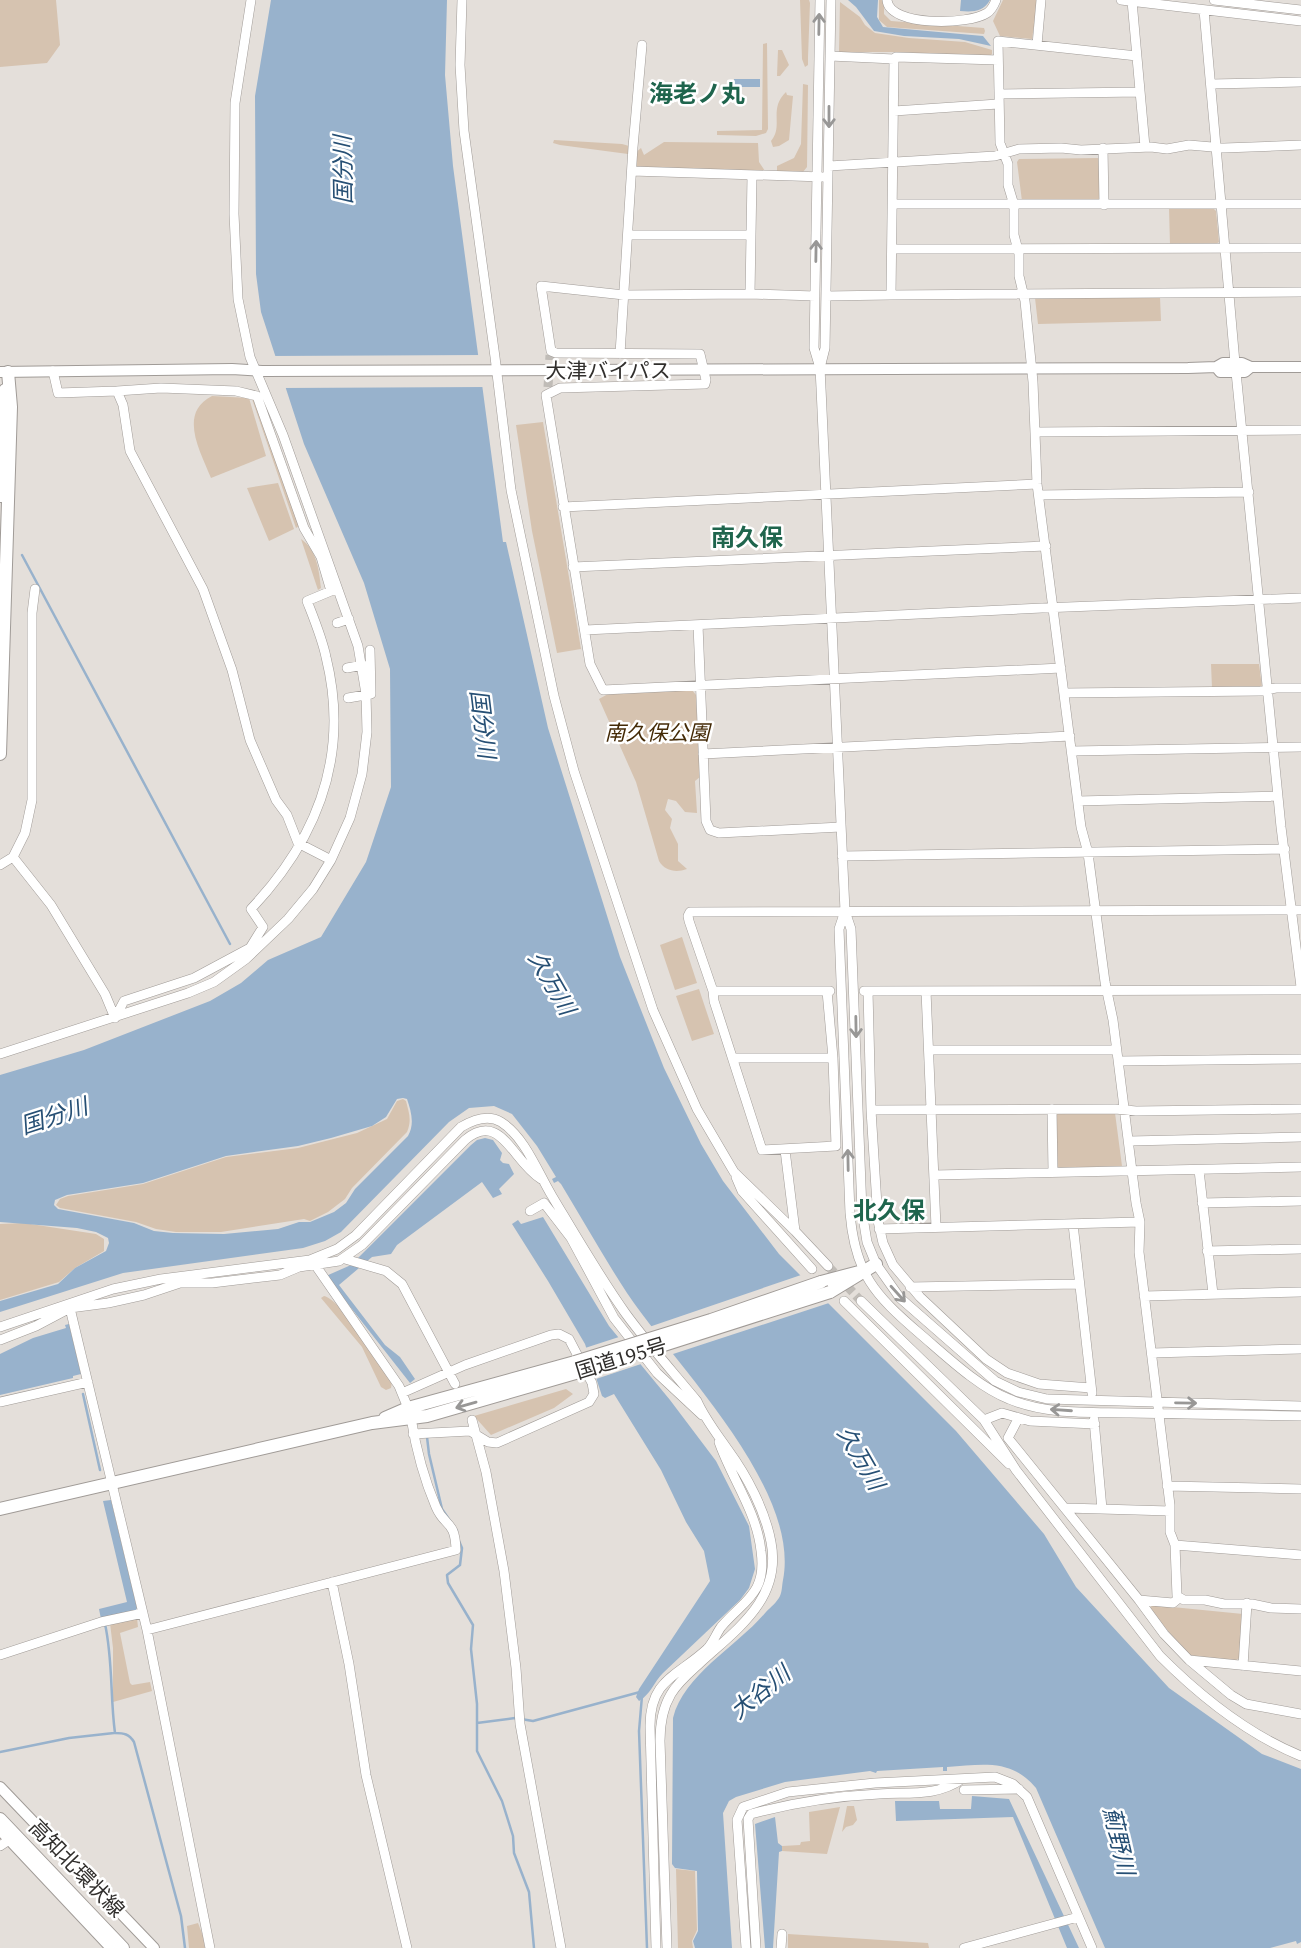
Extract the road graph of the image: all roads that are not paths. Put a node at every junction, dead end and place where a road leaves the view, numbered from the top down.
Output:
1 (251, 0) edge
2 (462, 0) edge
3 (820, 0) edge
4 (831, 0) edge
5 (887, 0) edge
6 (996, 0) edge
7 (1041, 0) edge
8 (1121, 0) edge
9 (1214, 0) edge
10 (1132, 1) edge
11 (1204, 10) junction
12 (1301, 10) edge
13 (1301, 21) edge
14 (642, 45) dead end
15 (1037, 45) junction
16 (830, 55) junction
17 (1137, 56) junction
18 (894, 59) junction
19 (998, 61) junction
20 (1301, 82) edge
21 (1211, 84) junction
22 (1140, 92) junction
23 (999, 99) junction
24 (894, 111) junction
25 (1301, 145) edge
26 (1145, 147) junction
27 (1103, 148) junction
28 (1216, 148) junction
29 (1004, 153) junction
30 (892, 162) junction
31 (829, 166) junction
32 (632, 172) junction
33 (752, 176) junction
34 (817, 177) junction
35 (829, 177) junction
36 (893, 204) junction
37 (1222, 204) junction
38 (1301, 204) edge
39 (1014, 205) junction
40 (1104, 205) junction
41 (628, 235) junction
42 (751, 235) junction
43 (1301, 248) edge
44 (892, 249) junction
45 (1018, 249) junction
46 (1225, 249) junction
47 (1301, 292) edge
48 (1229, 293) junction
49 (750, 294) junction
50 (1023, 294) junction
51 (624, 295) junction
52 (891, 295) junction
53 (815, 296) junction
54 (826, 296) junction
55 (620, 354) junction
56 (1032, 367) junction
57 (1301, 367) edge
58 (820, 368) junction
59 (1235, 368) junction
60 (497, 369) junction
61 (704, 369) junction
62 (53, 371) junction
63 (259, 371) junction
64 (4, 372) edge
65 (117, 391) junction
66 (1301, 430) edge
67 (1243, 431) junction
68 (1035, 432) junction
69 (1037, 484) junction
70 (1249, 492) junction
71 (826, 494) junction
72 (1039, 495) junction
73 (0, 496) edge
74 (563, 507) junction
75 (1046, 546) junction
76 (324, 556) junction
77 (828, 556) junction
78 (573, 567) junction
79 (35, 589) dead end
80 (1301, 598) edge
81 (1259, 600) junction
82 (1054, 608) junction
83 (349, 619) junction
84 (831, 619) junction
85 (337, 623) dead end
86 (698, 625) junction
87 (585, 630) junction
88 (370, 650) dead end
89 (363, 665) junction
90 (347, 668) dead end
91 (1061, 668) junction
92 (834, 680) junction
93 (700, 686) junction
94 (1301, 688) edge
95 (1268, 690) junction
96 (1064, 693) junction
97 (366, 694) junction
98 (348, 698) dead end
99 (1070, 736) junction
100 (837, 747) junction
101 (1301, 747) edge
102 (1274, 748) junction
103 (1072, 751) junction
104 (0, 754) edge
105 (703, 754) junction
106 (1278, 796) junction
107 (1078, 800) junction
108 (841, 827) junction
109 (301, 845) junction
110 (1284, 849) junction
111 (1088, 853) junction
112 (842, 856) junction
113 (13, 857) junction
114 (331, 860) junction
115 (0, 865) edge
116 (845, 911) junction
117 (1096, 911) junction
118 (1297, 911) edge
119 (252, 950) junction
120 (1301, 988) edge
121 (841, 990) junction
122 (1107, 990) junction
123 (713, 991) junction
124 (827, 991) junction
125 (855, 991) junction
126 (868, 991) junction
127 (926, 991) junction
128 (115, 1018) junction
129 (929, 1050) junction
130 (1116, 1050) junction
131 (0, 1054) edge
132 (733, 1058) junction
133 (833, 1058) junction
134 (1301, 1059) edge
135 (1119, 1061) junction
136 (1052, 1109) junction
137 (1301, 1109) edge
138 (871, 1110) junction
139 (931, 1110) junction
140 (1124, 1110) junction
141 (1301, 1137) edge
142 (1129, 1141) junction
143 (785, 1150) junction
144 (1301, 1167) edge
145 (1199, 1170) junction
146 (1132, 1171) junction
147 (734, 1172) junction
148 (1053, 1172) junction
149 (934, 1175) junction
150 (542, 1180) junction
151 (1301, 1201) edge
152 (1202, 1203) junction
153 (530, 1211) dead end
154 (1140, 1222) junction
155 (1073, 1224) junction
156 (936, 1227) junction
157 (879, 1229) junction
158 (795, 1231) junction
159 (1301, 1249) edge
160 (582, 1251) junction
161 (1207, 1251) junction
162 (347, 1259) junction
163 (303, 1264) junction
164 (876, 1264) junction
165 (316, 1266) junction
166 (828, 1266) tunnel mouth
167 (812, 1269) dead end
168 (862, 1271) junction
169 (1079, 1284) junction
170 (910, 1287) junction
171 (1301, 1293) edge
172 (1213, 1294) junction
173 (1144, 1296) junction
174 (844, 1301) dead end
175 (861, 1301) tunnel mouth
176 (70, 1306) junction
177 (0, 1327) edge
178 (0, 1340) edge
179 (1301, 1349) edge
180 (1152, 1353) junction
181 (577, 1367) junction
182 (448, 1373) junction
183 (89, 1382) junction
184 (455, 1384) dead end
185 (1091, 1388) junction
186 (402, 1392) junction
187 (1092, 1400) junction
188 (0, 1402) edge
189 (1158, 1402) junction
190 (1301, 1406) edge
191 (1094, 1412) junction
192 (409, 1413) junction
193 (1160, 1414) junction
194 (1301, 1416) edge
195 (1018, 1419) junction
196 (472, 1420) dead end
197 (984, 1420) junction
198 (1095, 1424) junction
199 (475, 1433) junction
200 (413, 1434) junction
201 (716, 1434) junction
202 (1016, 1470) junction
203 (111, 1482) junction
204 (1167, 1486) junction
205 (1301, 1489) edge
206 (0, 1508) edge
207 (1066, 1508) junction
208 (1102, 1509) junction
209 (1170, 1511) junction
210 (1175, 1545) junction
211 (1301, 1555) edge
212 (332, 1582) junction
213 (1179, 1598) junction
214 (1139, 1600) junction
215 (1247, 1603) junction
216 (1301, 1609) edge
217 (143, 1613) junction
218 (146, 1630) junction
219 (0, 1655) edge
220 (1189, 1660) junction
221 (1243, 1666) junction
222 (1301, 1671) edge
223 (1301, 1714) edge
224 (1301, 1756) edge
225 (963, 1779) junction
226 (0, 1787) edge
227 (1019, 1789) junction
228 (964, 1790) dead end
229 (0, 1819) edge
230 (0, 1830) edge
231 (5, 1843) edge
232 (1078, 1917) junction
233 (782, 1934) dead end
234 (111, 1948) edge
235 (123, 1948) edge
236 (154, 1948) edge
237 (210, 1948) edge
238 (407, 1948) edge
239 (561, 1948) edge
240 (656, 1948) edge
241 (667, 1948) edge
242 (746, 1948) edge
243 (757, 1948) edge
244 (781, 1948) edge
245 (964, 1948) edge
246 (1092, 1948) edge

1 - 63 street
2 - 60 street
34 -> 3 street
4 - 16 street
5 - 6 street
7 - 15 street
8 - 10 street
9 - 12 street
10 - 11 street
10 - 17 street
11 - 13 street
11 - 21 street
14 - 32 street
15 - 17 street
15 - 19 street
16 - 18 street
16 -> 31 street
17 - 22 street
18 - 19 street
18 - 24 street
19 - 23 street
20 - 21 street
21 - 28 street
22 - 23 street
22 - 26 street
23 - 24 street
23 - 29 street
24 - 30 street
25 - 28 street
26 - 27 street
26 - 28 street
27 - 29 street
27 - 40 street
28 - 37 street
29 - 30 street
29 - 39 street
30 - 31 street
30 - 36 street
31 - 35 street
32 - 33 street
32 - 41 street
33 - 34 street
33 - 42 street
34 - 35 street
53 -> 34 street
35 - 54 street
36 - 39 street
36 - 44 street
37 - 38 street
37 - 40 street
37 - 46 street
39 - 40 street
39 - 45 street
41 - 42 street
41 - 51 street
42 - 49 street
43 - 46 street
44 - 45 street
44 - 52 street
45 - 46 street
45 - 50 street
46 - 48 street
47 - 48 street
48 - 50 street
48 - 59 street
49 - 51 street
49 - 53 street
50 - 52 street
50 - 56 street
51 - 55 street
51 - 55 street
52 - 54 street
53 - 58 street
54 - 58 street
55 - 61 street
56 - 58 main road, 大津バイパス
56 - 59 main road, 大津バイパス
56 - 68 street
57 - 59 main road
58 - 61 main road, 大津バイパス
58 - 71 street
59 - 67 street
60 - 61 main road, 大津バイパス
60 - 63 main road, 大津バイパス
60 - 147 street
61 - 74 street
62 - 63 main road, 大津バイパス
62 - 64 main road, 大津バイパス
62 - 65 street
63 - 76 street
64 - 73 highway
64 - 104 highway
65 - 76 street
65 - 109 street
66 - 67 street
67 - 68 street
67 - 70 street
68 - 69 street
69 - 71 street
69 - 72 street
70 - 72 street
70 - 81 street
71 - 74 street
71 - 77 street
72 - 75 street
74 - 78 street
75 - 77 street
75 - 82 street
76 - 83 street
76 - 109 street
77 - 78 street
77 - 84 street
78 - 87 street
79 - 113 street
80 - 81 street
81 - 82 street
81 - 95 street
82 - 84 street
82 - 91 street
83 - 85 street
83 - 89 street
84 - 86 street
84 - 92 street
86 - 87 street
86 - 93 street
87 - 93 street
88 - 97 street
89 - 90 street
89 - 97 street
91 - 92 street
91 - 96 street
92 - 93 street
92 - 100 street
93 - 105 street
94 - 95 street
95 - 96 street
95 - 102 street
96 - 99 street
97 - 98 street
97 - 114 street
99 - 100 street
99 - 103 street
100 - 105 street
100 - 108 street
101 - 102 street
102 - 103 street
102 - 106 street
103 - 107 street
105 - 108 street
106 - 107 street
106 - 110 street
107 - 111 street
108 - 112 street
109 - 114 street
109 - 119 street
110 - 111 street
110 - 118 street
111 - 112 street
111 - 117 street
112 - 116 street
113 - 115 street
113 - 128 street
114 - 119 street
116 - 117 street
116 - 121 street
116 - 123 street
116 - 125 street
117 - 118 street
117 - 122 street
118 - 120 street
119 - 128 street
120 - 122 street
121 - 124 street
168 -> 121 street
122 - 127 street
122 - 130 street
123 - 124 street
123 - 132 street
124 - 133 street
125 - 126 street
125 -> 164 street
126 - 127 street
126 - 138 street
127 - 129 street
128 - 131 street
129 - 130 street
129 - 139 street
130 - 135 street
132 - 133 street
132 - 143 street
133 - 143 street
134 - 135 street
135 - 140 street
136 - 139 street
136 - 140 street
136 - 148 street
137 - 140 street
138 - 139 street
138 - 157 street
139 - 149 street
140 - 142 street
141 - 142 street
142 - 146 street
143 - 158 street
144 - 145 street
145 - 146 street
145 - 152 street
146 - 148 street
146 - 154 street
147 - 158 street
147 - 167 street
148 - 149 street
149 - 156 street
150 - 160 street
150 - 162 street
150 - 163 street
151 - 152 street
152 - 161 street
153 - 160 street
154 - 155 street
154 - 173 street
155 - 156 street
155 - 169 street
156 - 157 street
157 - 170 street
158 - 166 street
159 - 161 street
160 - 201 street
161 - 172 street
162 - 165 street
162 - 182 street
163 - 165 street
163 - 176 street
164 - 168 highway, 国道195号
164 -> 187 street
165 - 186 street
168 - 181 highway, 国道195号, bridge
168 - 181 highway, 国道195号, bridge
191 -> 168 street
169 - 170 street
169 - 185 street
170 - 185 street
171 - 172 street
172 - 173 street
173 - 180 street
174 - 202 street
175 - 197 street
176 - 177 street
176 - 178 street
176 - 183 street
179 - 180 street
180 - 189 street
181 - 192 highway, 国道195号
182 - 184 street
182 - 186 street
182 - 199 street
183 - 188 street
183 - 203 street
185 - 187 street
186 - 192 street
187 - 189 street
189 -> 190 street
189 - 193 street
191 - 193 street
191 - 198 street
192 - 200 street
192 - 203 highway, 国道195号
193 - 194 street
193 - 204 street
195 - 197 street
195 - 198 street
195 - 207 street
196 - 199 street
197 - 202 street
198 - 208 street
199 - 200 street
199 - 239 street
200 - 212 street
201 - 240 street
201 - 241 street
202 - 224 street
203 - 206 highway, 国道195号
203 - 217 street
204 - 205 street
204 - 209 street
207 - 208 street
207 - 214 street
208 - 209 street
209 - 210 street
210 - 211 street
210 - 213 street
212 - 218 street
212 - 238 street
213 - 214 street
213 - 215 street
214 - 220 street
215 - 216 street
215 - 221 street
217 - 218 street
217 - 219 street
218 - 237 street
220 - 221 street
220 - 223 street
221 - 222 street
225 - 227 street
225 - 242 street
225 - 243 street
226 - 236 main road, 高知北環状線
227 - 228 street
227 - 232 street
229 - 235 highway
230 - 231 main road, 高知北環状線
231 - 234 main road, 高知北環状線
232 - 245 street
232 - 246 street
233 - 244 street

